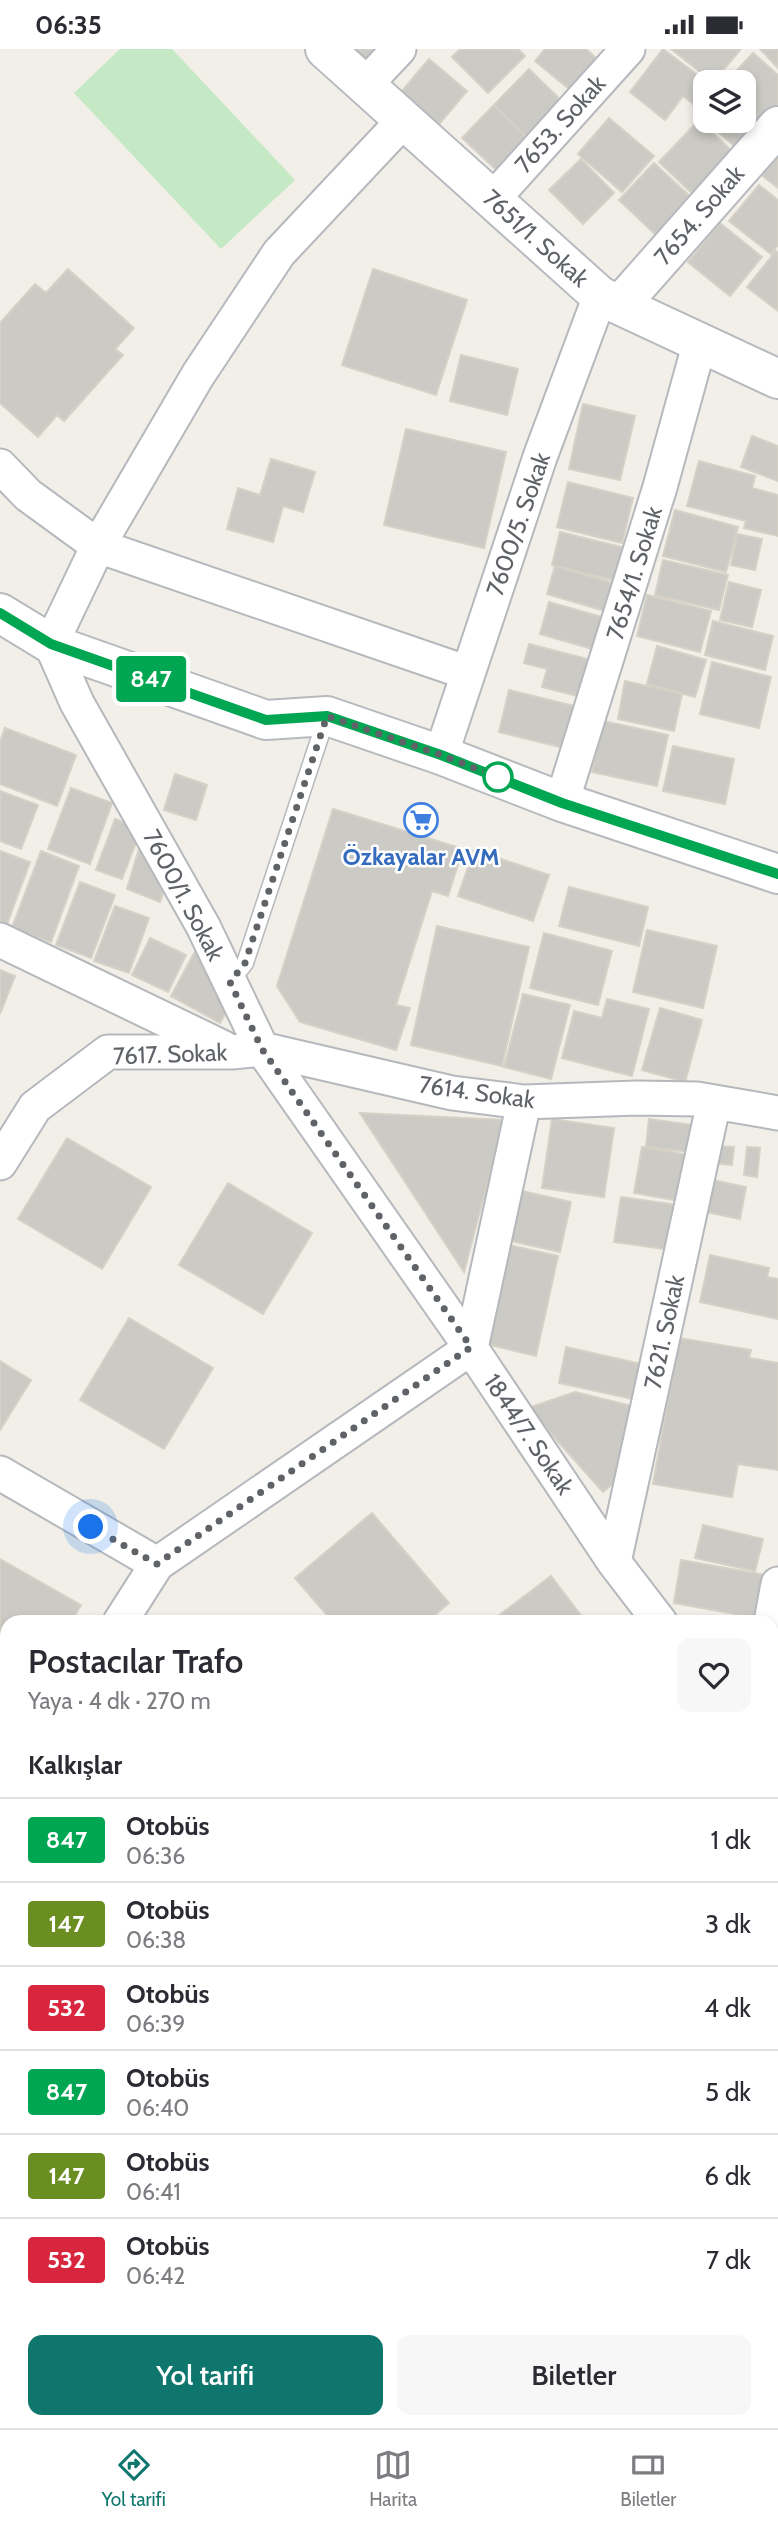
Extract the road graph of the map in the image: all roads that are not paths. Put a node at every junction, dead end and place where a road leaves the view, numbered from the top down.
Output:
1 (325, 49) edge
2 (399, 49) edge
3 (628, 49) edge
4 (365, 85) junction
5 (404, 120) junction
6 (778, 126) edge
7 (492, 199) junction
8 (610, 300) junction
9 (700, 342) junction
10 (774, 370) edge
11 (0, 466) edge
12 (99, 546) junction
13 (0, 613) edge
14 (51, 644) junction
15 (468, 673) junction
16 (327, 716) junction
17 (441, 755) junction
18 (562, 803) junction
19 (778, 874) edge
20 (0, 940) edge
21 (230, 982) junction
22 (247, 1051) junction
23 (524, 1102) junction
24 (714, 1102) junction
25 (778, 1113) edge
26 (0, 1163) edge
27 (471, 1347) junction
28 (0, 1473) edge
29 (614, 1562) junction
30 (157, 1564) junction
31 (778, 1584) edge
32 (124, 1615) edge
33 (655, 1615) edge
34 (772, 1615) edge

1 - 4 street, 7651/1. Sokak
2 - 4 street
3 - 7 street, 7653. Sokak
4 - 5 street, 7651/1. Sokak
5 - 7 street, 7651/1. Sokak
5 - 12 street
6 - 8 street, 7654. Sokak
7 - 8 street, 7651/1. Sokak
8 - 9 street, 7651/1. Sokak
8 - 15 street, 7600/5. Sokak
9 - 10 street, 7651/1. Sokak
9 - 18 street, 7654/1. Sokak
11 - 12 street
12 - 14 street
12 - 15 street
13 - 14 street
14 - 16 street
14 - 21 street, 7600/1. Sokak
15 - 17 street, 7600/5. Sokak
16 - 17 street
16 - 21 lane
17 - 18 street
18 - 19 street
20 - 22 street, 7614. Sokak
21 - 22 street, 7600/1. Sokak
22 - 23 street, 7614. Sokak
22 - 26 street, 7617. Sokak
22 - 27 street, 7600/1. Sokak
23 - 24 street, 7614. Sokak
23 - 27 street, 1844/7. Sokak
24 - 25 street, 7614. Sokak
24 - 29 street, 7621. Sokak
27 - 29 street, 1844/7. Sokak
27 - 30 street
28 - 30 street
29 - 33 street, 1844/7. Sokak
30 - 32 street
31 - 34 street

